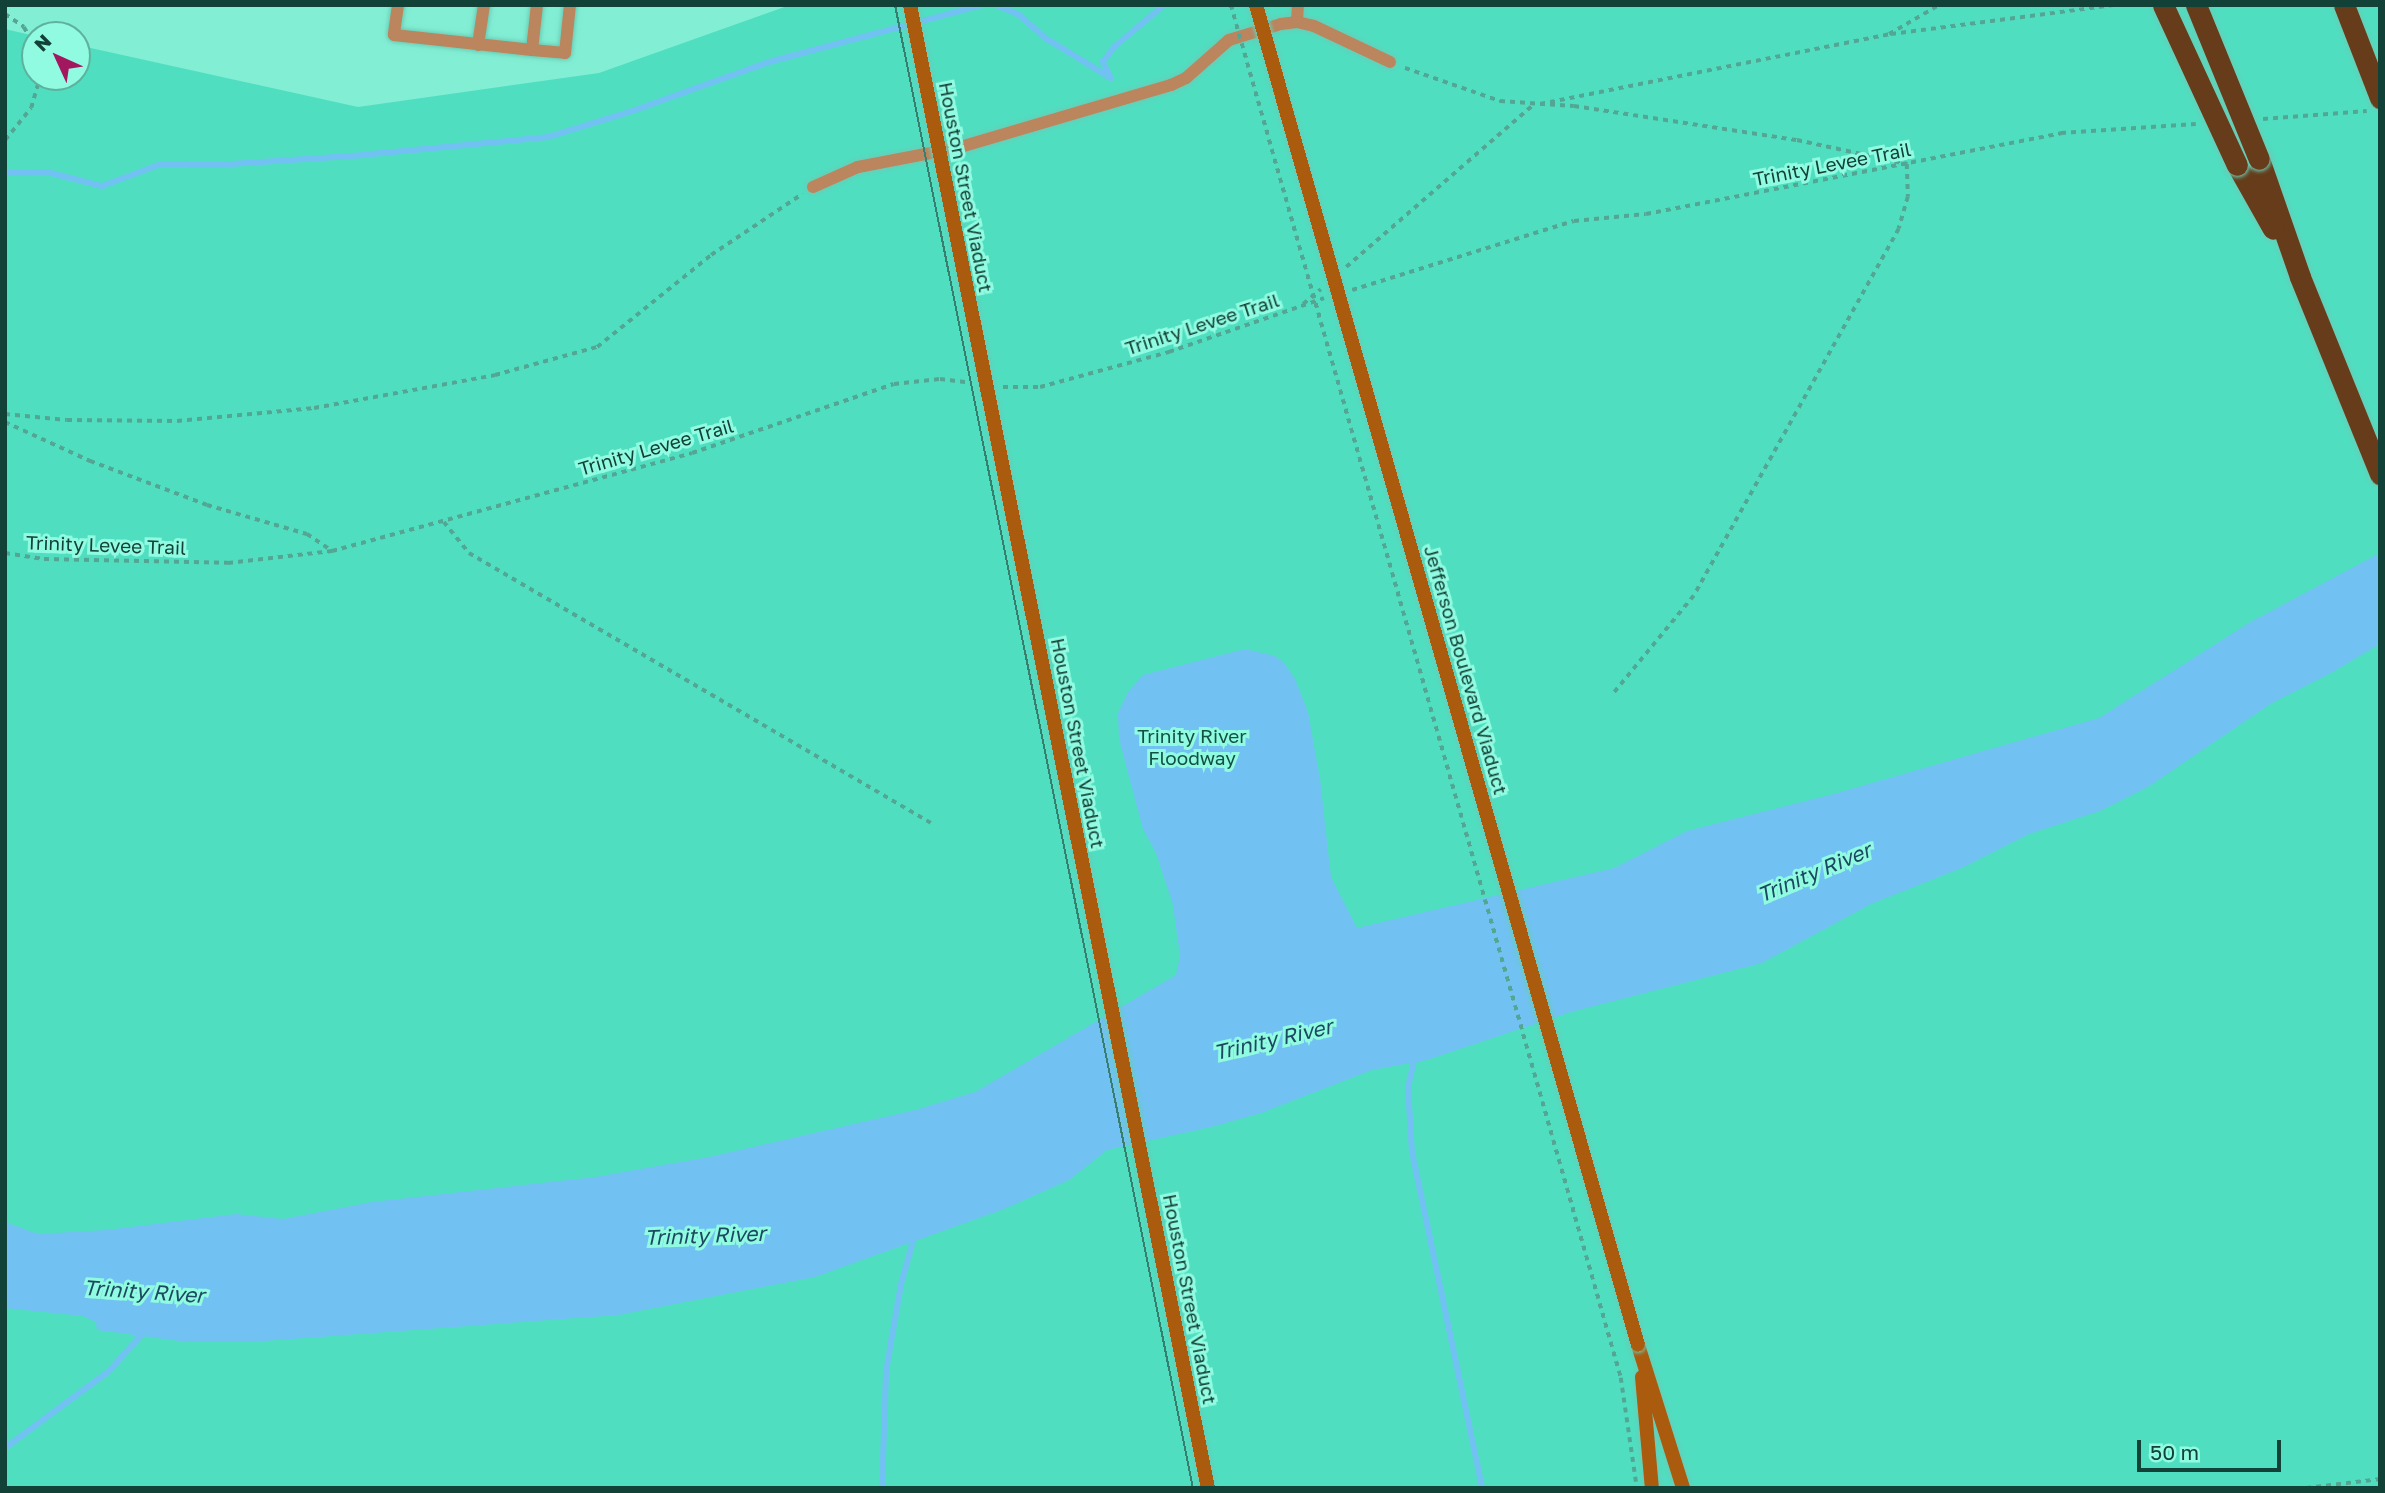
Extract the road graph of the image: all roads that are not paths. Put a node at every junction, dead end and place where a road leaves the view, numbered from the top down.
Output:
1 (398, 5) edge
2 (485, 5) edge
3 (537, 5) edge
4 (570, 5) edge
5 (910, 5) edge
6 (1256, 5) edge
7 (1298, 5) edge
8 (2163, 5) edge
9 (2196, 5) edge
10 (2344, 5) edge
11 (1297, 22) junction
12 (478, 45) junction
13 (532, 50) junction
14 (1390, 62) road end
15 (2380, 98) edge
16 (813, 187) road end
17 (2301, 277) junction
18 (2380, 474) edge
19 (1638, 1345) junction
20 (1208, 1488) edge
21 (1652, 1488) edge
22 (1683, 1488) edge

1 - 12 lane
2 - 12 lane
3 - 13 lane
4 - 13 lane
5 - 20 main road, Houston Street Viaduct, bridge
6 - 19 main road, Jefferson Boulevard Viaduct, bridge
7 - 11 lane
8 - 17 highway, bridge
9 - 17 highway, bridge
10 - 15 highway
11 - 14 lane
11 - 16 lane
12 - 13 lane
17 - 18 highway
19 - 21 main road
19 - 22 main road

